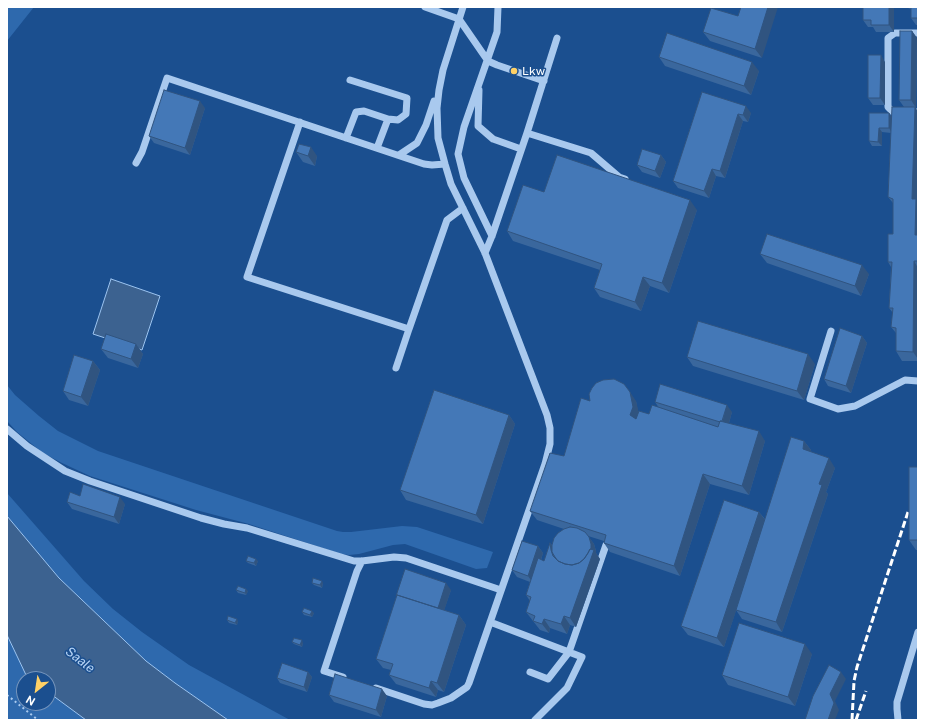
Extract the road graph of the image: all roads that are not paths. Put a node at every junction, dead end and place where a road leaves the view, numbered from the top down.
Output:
1 (425, 7) edge
2 (463, 7) edge
3 (498, 7) edge
4 (459, 19) junction
5 (918, 33) edge
6 (557, 38) dead end
7 (488, 61) junction
8 (350, 80) dead end
9 (544, 81) junction
10 (479, 84) junction
11 (438, 90) junction
12 (918, 112) edge
13 (388, 119) junction
14 (300, 122) junction
15 (527, 133) junction
16 (346, 138) junction
17 (377, 148) junction
18 (521, 150) junction
19 (399, 156) junction
20 (136, 163) dead end
21 (445, 164) junction
22 (632, 182) edge
23 (463, 208) junction
24 (492, 236) junction
25 (484, 253) junction
26 (409, 330) junction
27 (831, 331) dead end
28 (396, 368) dead end
29 (918, 381) edge
30 (7, 429) edge
31 (606, 545) edge
32 (362, 561) junction
33 (501, 590) junction
34 (490, 622) junction
35 (918, 632) edge
36 (568, 652) junction
37 (530, 672) dead end
38 (352, 680) edge
39 (367, 685) edge
40 (535, 720) edge
41 (898, 720) edge

1 - 4 lane
2 - 4 lane
3 - 7 lane
4 - 7 lane
4 - 11 lane
5 - 12 lane
6 - 9 lane
7 - 9 lane
7 - 10 lane
8 - 13 lane
9 - 15 lane
10 - 18 lane
10 - 24 lane
11 - 19 lane
11 - 21 lane
13 - 16 lane
13 - 17 lane
14 - 16 lane
14 - 20 lane
14 - 26 lane
15 - 18 lane
15 - 22 lane
16 - 17 lane
17 - 19 lane
18 - 24 lane
19 - 21 lane
21 - 23 lane
23 - 25 lane
23 - 26 lane
24 - 25 lane
25 - 33 lane
26 - 28 lane
27 - 29 lane
30 - 32 lane
31 - 36 lane
32 - 33 lane
32 - 38 lane
33 - 34 lane
34 - 36 lane
34 - 39 lane
35 - 41 lane
36 - 37 lane
36 - 40 lane

